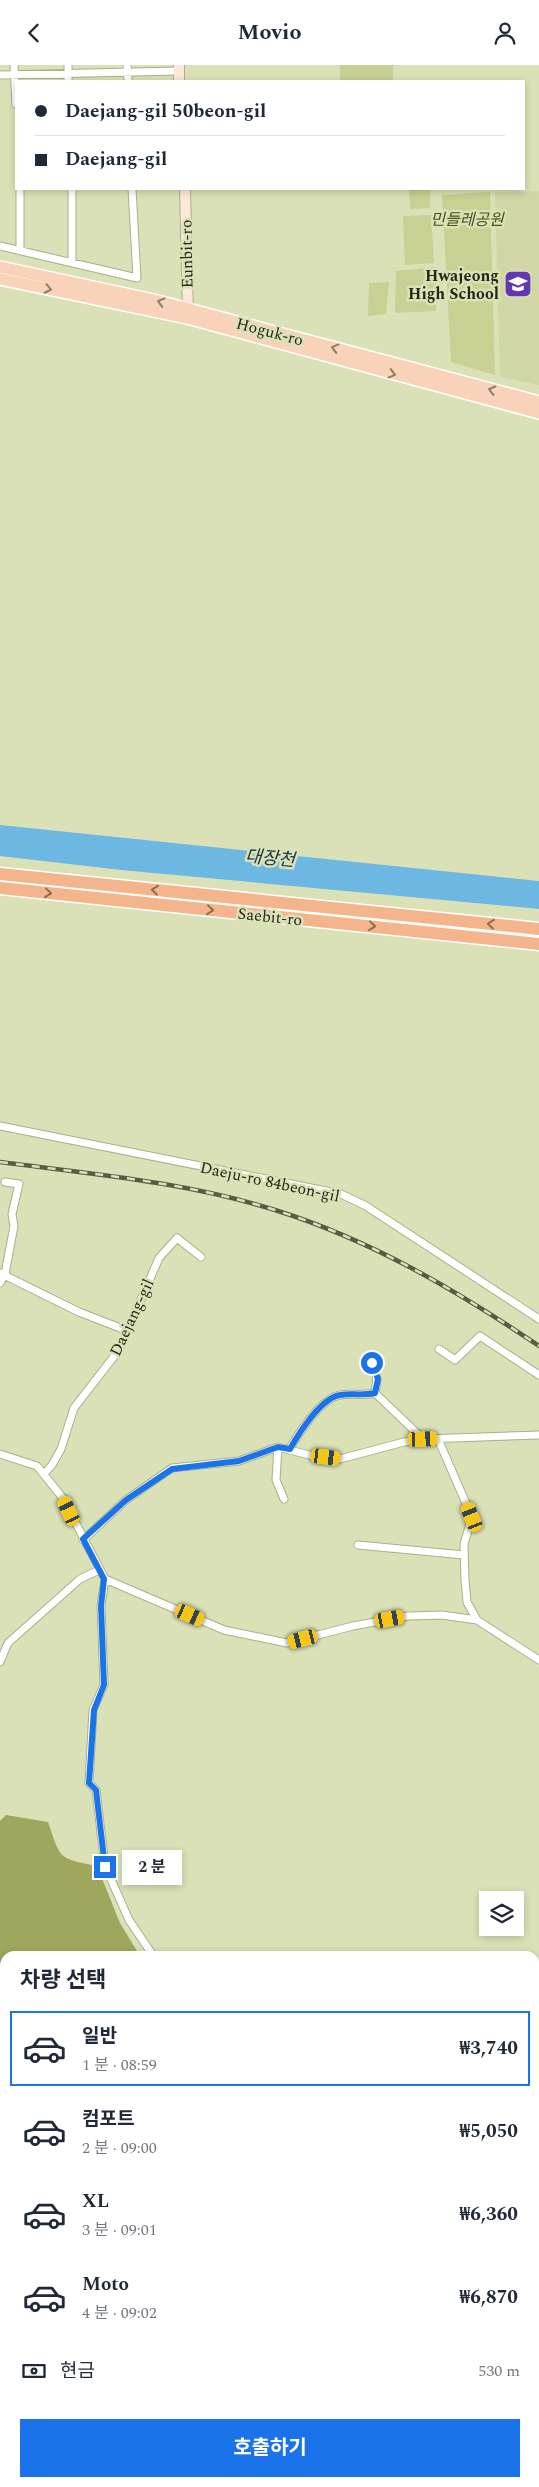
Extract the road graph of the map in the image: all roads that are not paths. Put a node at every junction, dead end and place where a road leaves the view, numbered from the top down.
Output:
1 (14, 65) edge
2 (68, 65) edge
3 (127, 69) edge
4 (179, 72) edge
5 (0, 75) edge
6 (15, 75) junction
7 (68, 78) edge
8 (15, 80) edge
9 (20, 190) edge
10 (72, 190) edge
11 (132, 190) edge
12 (185, 190) edge
13 (0, 246) edge
14 (20, 250) junction
15 (72, 262) junction
16 (0, 267) edge
17 (0, 279) edge
18 (188, 313) junction
19 (539, 402) edge
20 (539, 413) edge
21 (0, 874) edge
22 (0, 888) edge
23 (539, 929) edge
24 (539, 944) edge
25 (0, 1126) edge
26 (5, 1182) dead end
27 (201, 1257) dead end
28 (2, 1274) edge
29 (0, 1283) edge
30 (539, 1319) edge
31 (128, 1331) junction
32 (439, 1349) dead end
33 (372, 1363) dead end
34 (539, 1375) edge
35 (375, 1393) junction
36 (539, 1435) edge
37 (423, 1439) junction
38 (438, 1439) junction
39 (278, 1447) junction
40 (290, 1449) junction
41 (0, 1454) edge
42 (44, 1474) junction
43 (284, 1499) dead end
44 (83, 1539) junction
45 (358, 1545) dead end
46 (464, 1555) junction
47 (100, 1570) junction
48 (104, 1579) junction
49 (477, 1620) junction
50 (539, 1660) edge
51 (0, 1662) edge
52 (150, 1951) edge

1 - 6 street
2 - 7 street
3 - 4 street
3 - 7 street
5 - 6 street
6 - 7 street
6 - 8 street
9 - 14 street
10 - 15 street
11 - 15 street
12 - 18 main road, Eunbit-ro
13 - 14 street
14 - 15 street
18 -> 16 main road, Hoguk-ro
17 -> 18 main road, Hoguk-ro
19 -> 18 main road, Hoguk-ro
18 -> 20 main road, Hoguk-ro
23 -> 21 highway, Saebit-ro
22 -> 24 highway, Saebit-ro
25 - 30 street, Daeju-ro 84beon-gil
26 - 28 street
27 - 31 street, Daejang-gil
28 - 29 street
28 - 31 street
31 - 42 street, Daejang-gil
32 - 34 street
33 - 35 street
35 - 37 street
35 - 40 street
36 - 38 street
37 - 38 street
37 - 40 street
38 - 46 street
39 - 40 street
39 - 43 street
39 - 44 street
41 - 42 street
42 - 44 street
44 - 47 street
45 - 46 street
46 - 49 street
47 - 48 street
47 - 51 street
48 - 49 street
48 - 52 street
49 - 50 street

